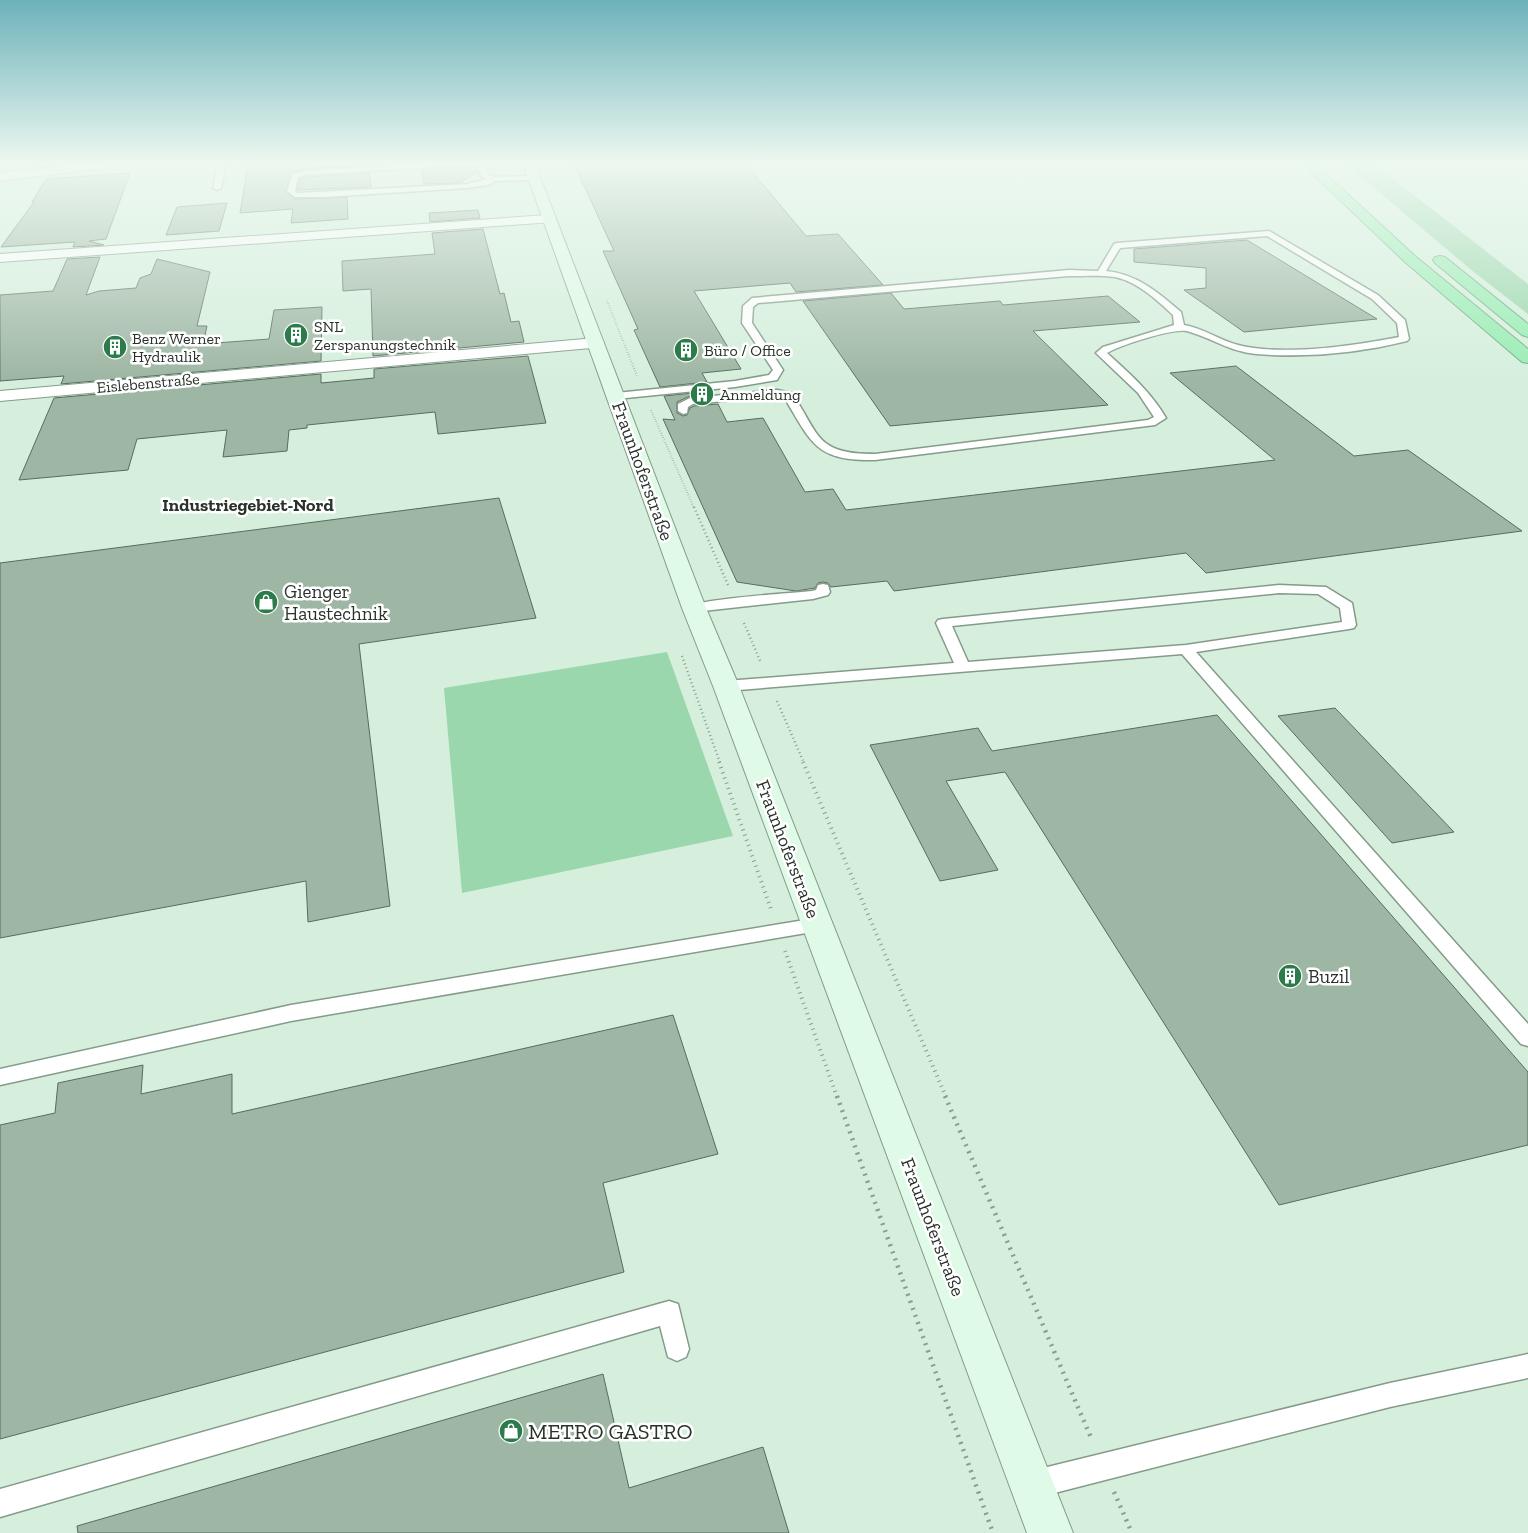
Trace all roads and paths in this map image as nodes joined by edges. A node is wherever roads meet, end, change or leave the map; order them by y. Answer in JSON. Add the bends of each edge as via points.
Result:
{"nodes":[{"id":1,"x":316,"y":236,"type":"edge"},
{"id":2,"x":554,"y":236,"type":"edge"},
{"id":3,"x":1239,"y":236,"type":"edge"},
{"id":4,"x":1273,"y":236,"type":"edge"},
{"id":5,"x":1385,"y":236,"type":"edge"},
{"id":6,"x":1429,"y":251,"type":"dead end"},
{"id":7,"x":0,"y":258,"type":"edge"},
{"id":8,"x":1100,"y":274,"type":"junction"},
{"id":9,"x":604,"y":293,"type":"dead end"},
{"id":10,"x":1179,"y":327,"type":"junction"},
{"id":11,"x":1528,"y":332,"type":"edge"},
{"id":12,"x":596,"y":343,"type":"junction"},
{"id":13,"x":1528,"y":358,"type":"edge"},
{"id":14,"x":630,"y":394,"type":"junction"},
{"id":15,"x":0,"y":396,"type":"edge"},
{"id":16,"x":683,"y":411,"type":"dead end"},
{"id":17,"x":824,"y":588,"type":"dead end"},
{"id":18,"x":736,"y":602,"type":"junction"},
{"id":19,"x":694,"y":608,"type":"junction"},
{"id":20,"x":1186,"y":649,"type":"junction"},
{"id":21,"x":681,"y":652,"type":"dead end"},
{"id":22,"x":963,"y":667,"type":"junction"},
{"id":23,"x":770,"y":683,"type":"junction"},
{"id":24,"x":726,"y":686,"type":"junction"},
{"id":25,"x":817,"y":925,"type":"junction"},
{"id":26,"x":778,"y":931,"type":"junction"},
{"id":27,"x":1528,"y":1038,"type":"edge"},
{"id":28,"x":0,"y":1077,"type":"edge"},
{"id":29,"x":677,"y":1349,"type":"dead end"},
{"id":30,"x":1528,"y":1366,"type":"edge"},
{"id":31,"x":1104,"y":1467,"type":"junction"},
{"id":32,"x":1031,"y":1485,"type":"junction"},
{"id":33,"x":0,"y":1503,"type":"edge"},
{"id":34,"x":993,"y":1533,"type":"edge"},
{"id":35,"x":1050,"y":1533,"type":"edge"},
{"id":36,"x":1132,"y":1533,"type":"edge"}],
"edges":[{"from":1,"to":7,"type":"street"},
{"from":2,"to":12,"type":"street","name":"Fraunhoferstraße"},
{"from":3,"to":8,"type":"lane","via":[[1117,246]]},
{"from":4,"to":10,"type":"lane","via":[[1374,297],[1402,322],[1404,339],[1328,349],[1271,352],[1236,347]]},
{"from":5,"to":13,"type":"highway"},
{"from":6,"to":11,"type":"highway"},
{"from":8,"to":10,"type":"lane","via":[[1126,277],[1153,294],[1178,314]]},
{"from":8,"to":14,"type":"lane","via":[[1069,273],[755,300],[748,306],[748,323],[778,370],[773,378]]},
{"from":9,"to":14,"type":"path"},
{"from":10,"to":16,"type":"lane","via":[[1101,353],[1157,410],[1160,418],[1151,423],[852,458],[831,453],[815,440],[788,395],[777,393],[690,402],[682,406]]},
{"from":12,"to":14,"type":"street","name":"Fraunhoferstraße"},
{"from":12,"to":15,"type":"street","name":"Eislebenstraße"},
{"from":14,"to":18,"type":"path"},
{"from":14,"to":19,"type":"street","name":"Fraunhoferstraße"},
{"from":17,"to":18,"type":"lane","via":[[824,592],[813,595]]},
{"from":18,"to":19,"type":"lane"},
{"from":18,"to":23,"type":"path"},
{"from":19,"to":24,"type":"street","name":"Fraunhoferstraße"},
{"from":20,"to":22,"type":"lane"},
{"from":20,"to":22,"type":"lane","via":[[1349,625],[1347,606],[1321,590],[1279,588],[943,623]]},
{"from":20,"to":27,"type":"lane"},
{"from":21,"to":26,"type":"path"},
{"from":22,"to":23,"type":"lane"},
{"from":23,"to":24,"type":"lane"},
{"from":23,"to":31,"type":"path"},
{"from":24,"to":25,"type":"street","name":"Fraunhoferstraße"},
{"from":25,"to":26,"type":"lane"},
{"from":25,"to":32,"type":"street","name":"Fraunhoferstraße"},
{"from":26,"to":28,"type":"lane","via":[[291,1013]]},
{"from":26,"to":34,"type":"path"},
{"from":29,"to":33,"type":"lane","via":[[669,1312]]},
{"from":30,"to":31,"type":"lane","via":[[1390,1396]]},
{"from":31,"to":32,"type":"lane"},
{"from":31,"to":36,"type":"path"},
{"from":32,"to":35,"type":"street","name":"Fraunhoferstraße"}]}
